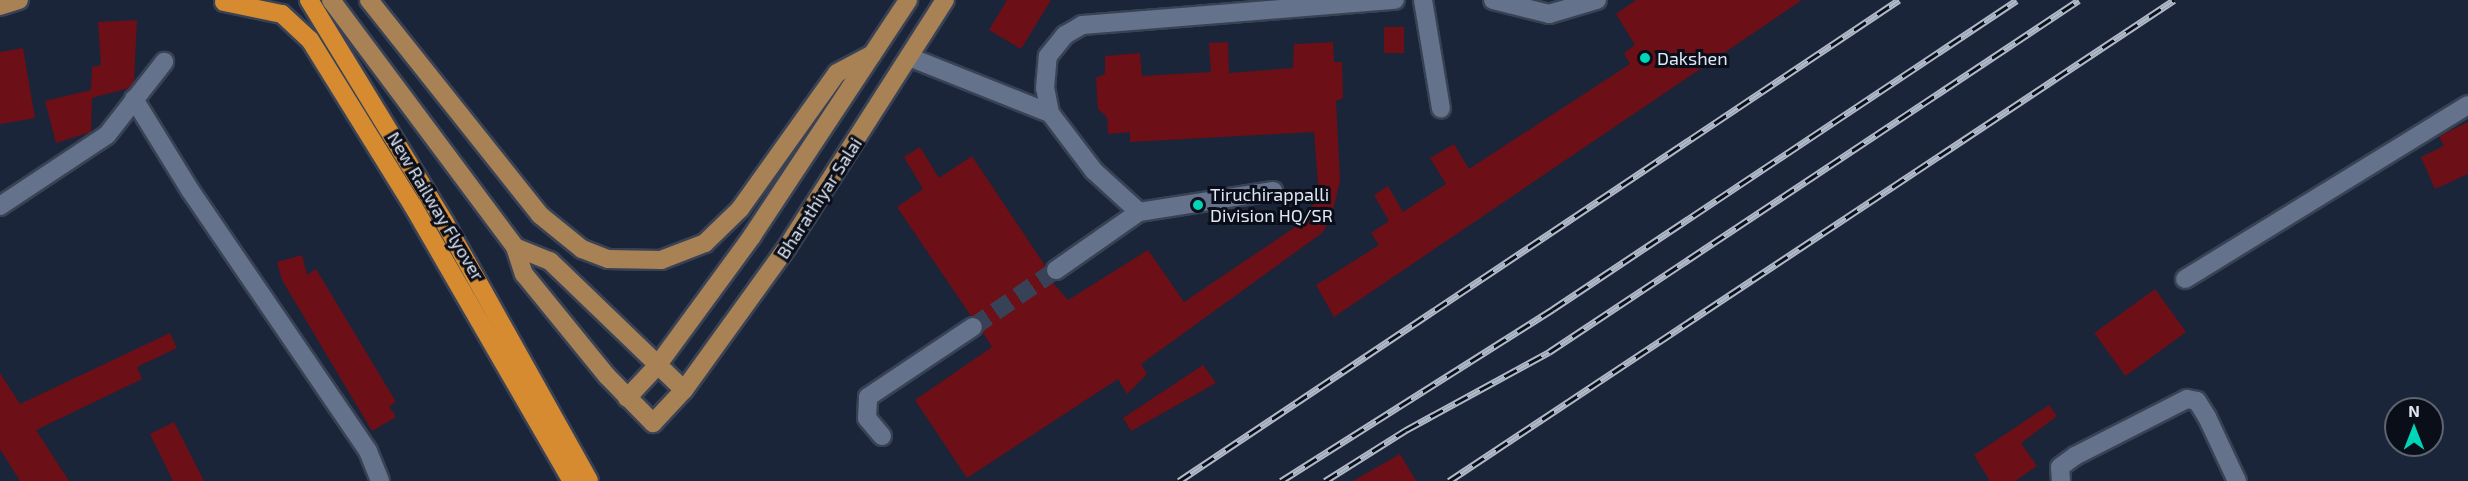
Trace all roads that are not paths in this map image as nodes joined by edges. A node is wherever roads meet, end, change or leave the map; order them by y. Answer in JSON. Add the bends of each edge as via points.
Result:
{"nodes":[{"id":1,"x":20,"y":0,"type":"edge"},
{"id":2,"x":249,"y":0,"type":"edge"},
{"id":3,"x":309,"y":0,"type":"edge"},
{"id":4,"x":369,"y":0,"type":"edge"},
{"id":5,"x":908,"y":0,"type":"edge"},
{"id":6,"x":945,"y":0,"type":"edge"},
{"id":7,"x":1395,"y":0,"type":"edge"},
{"id":8,"x":1423,"y":0,"type":"edge"},
{"id":9,"x":1493,"y":0,"type":"edge"},
{"id":10,"x":1597,"y":0,"type":"edge"},
{"id":11,"x":218,"y":1,"type":"edge"},
{"id":12,"x":331,"y":3,"type":"edge"},
{"id":13,"x":0,"y":6,"type":"edge"},
{"id":14,"x":872,"y":54,"type":"junction"},
{"id":15,"x":909,"y":57,"type":"junction"},
{"id":16,"x":164,"y":62,"type":"dead end"},
{"id":17,"x":134,"y":99,"type":"junction"},
{"id":18,"x":1441,"y":109,"type":"dead end"},
{"id":19,"x":2466,"y":109,"type":"edge"},
{"id":20,"x":1050,"y":113,"type":"junction"},
{"id":21,"x":1273,"y":191,"type":"dead end"},
{"id":22,"x":0,"y":206,"type":"edge"},
{"id":23,"x":1139,"y":212,"type":"junction"},
{"id":24,"x":515,"y":247,"type":"junction"},
{"id":25,"x":1056,"y":270,"type":"tunnel mouth"},
{"id":26,"x":2185,"y":279,"type":"dead end"},
{"id":27,"x":974,"y":327,"type":"tunnel mouth"},
{"id":28,"x":657,"y":366,"type":"junction"},
{"id":29,"x":684,"y":390,"type":"junction"},
{"id":30,"x":627,"y":398,"type":"junction"},
{"id":31,"x":882,"y":436,"type":"dead end"},
{"id":32,"x":2061,"y":474,"type":"edge"},
{"id":33,"x":380,"y":481,"type":"edge"},
{"id":34,"x":572,"y":481,"type":"edge"},
{"id":35,"x":589,"y":481,"type":"edge"},
{"id":36,"x":2045,"y":481,"type":"edge"},
{"id":37,"x":2237,"y":481,"type":"edge"}],
"edges":[{"from":1,"to":13,"type":"main road"},
{"from":2,"to":11,"type":"highway"},
{"from":3,"to":35,"type":"highway","name":"New Railway Flyover","via":[[445,223]]},
{"from":4,"to":14,"type":"main road","via":[[540,215],[582,249],[608,259],[662,260],[686,253],[715,236],[740,210],[837,73]]},
{"from":5,"to":14,"type":"main road","name":"Bharathiyar Salai"},
{"from":6,"to":15,"type":"main road","name":"Bharathiyar Salai"},
{"from":7,"to":20,"type":"street","via":[[1242,16],[1082,24],[1048,56],[1045,88]]},
{"from":8,"to":18,"type":"street"},
{"from":9,"to":10,"type":"street","via":[[1550,14]]},
{"from":11,"to":34,"type":"highway","name":"New Railway Flyover","via":[[282,14],[310,40],[413,206]]},
{"from":12,"to":24,"type":"main road"},
{"from":14,"to":28,"type":"main road","name":"Bharathiyar Salai","via":[[753,236]]},
{"from":15,"to":20,"type":"street"},
{"from":15,"to":29,"type":"main road","name":"Bharathiyar Salai","via":[[787,247]]},
{"from":16,"to":17,"type":"street"},
{"from":17,"to":22,"type":"street","via":[[107,135]]},
{"from":17,"to":33,"type":"street","via":[[190,190],[368,451]]},
{"from":19,"to":26,"type":"street"},
{"from":20,"to":23,"type":"street","via":[[1094,171]]},
{"from":21,"to":23,"type":"street"},
{"from":23,"to":25,"type":"street"},
{"from":24,"to":28,"type":"main road","via":[[550,261]]},
{"from":24,"to":30,"type":"main road","via":[[524,274]]},
{"from":27,"to":31,"type":"street","via":[[868,398],[867,418]]},
{"from":28,"to":29,"type":"main road"},
{"from":28,"to":30,"type":"main road","name":"Bharathiyar Salai"},
{"from":29,"to":30,"type":"main road","name":"Bharathiyar Salai","via":[[652,423]]},
{"from":32,"to":36,"type":"street"},
{"from":32,"to":37,"type":"street","via":[[2187,399],[2197,401],[2207,417]]}]}
